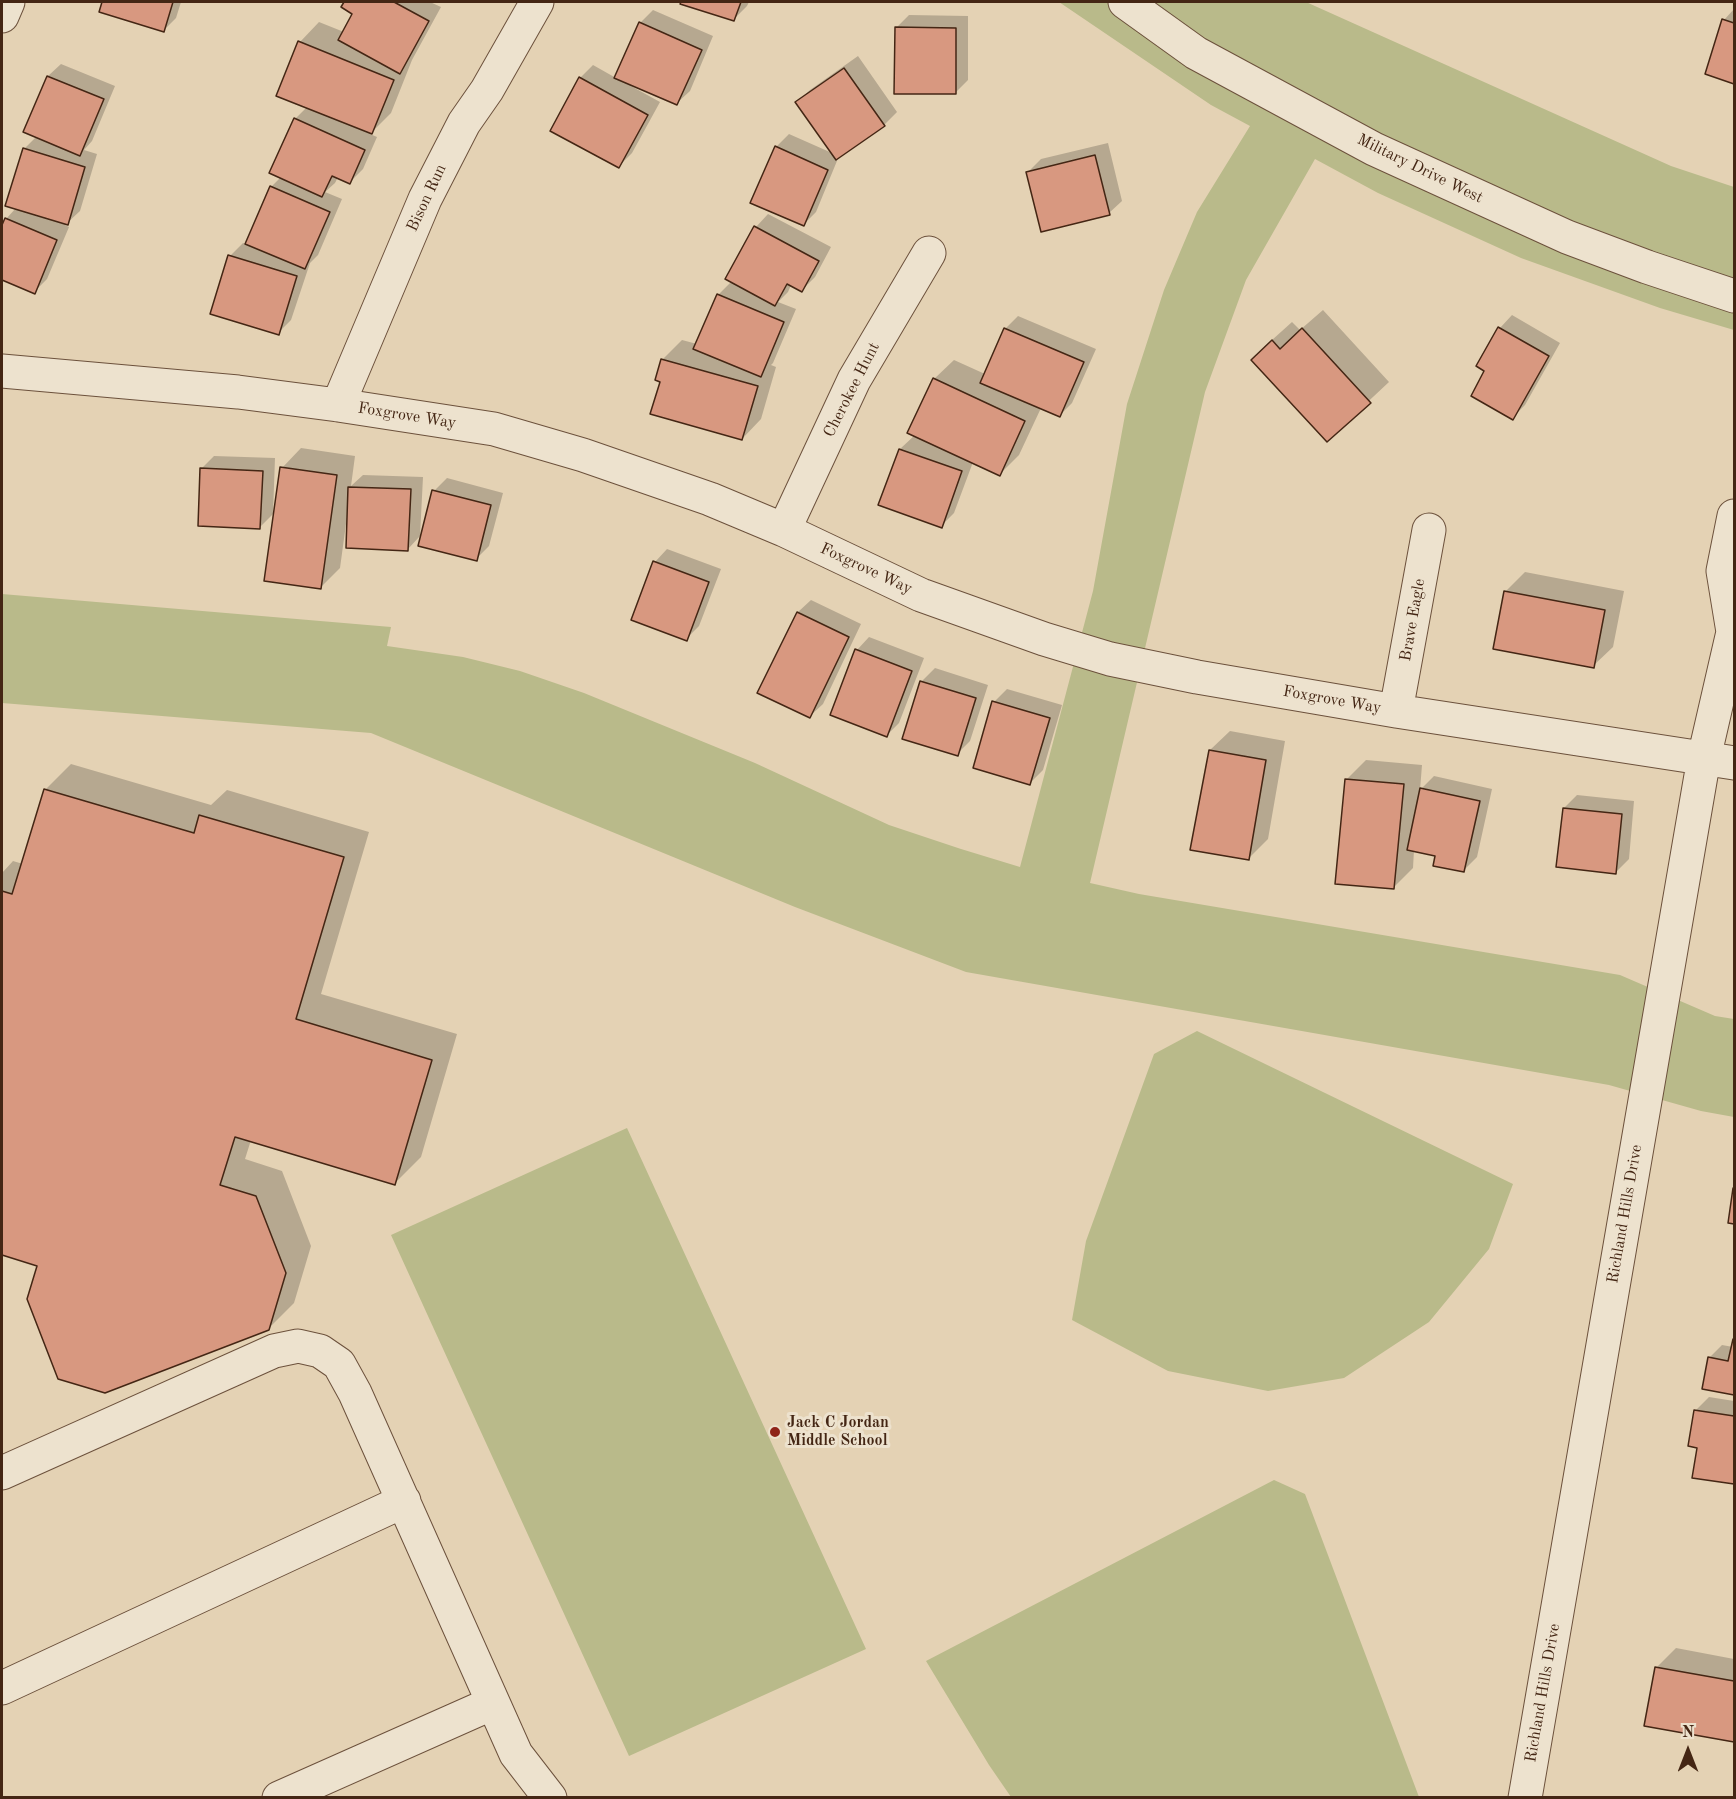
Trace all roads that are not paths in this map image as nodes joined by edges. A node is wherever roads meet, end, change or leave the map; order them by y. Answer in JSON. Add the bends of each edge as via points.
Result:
{"nodes":[{"id":1,"x":8,"y":2,"type":"edge"},
{"id":2,"x":537,"y":2,"type":"edge"},
{"id":3,"x":1125,"y":2,"type":"edge"},
{"id":4,"x":2,"y":16,"type":"edge"},
{"id":5,"x":929,"y":253,"type":"dead end"},
{"id":6,"x":1734,"y":296,"type":"edge"},
{"id":7,"x":2,"y":371,"type":"edge"},
{"id":8,"x":338,"y":405,"type":"junction"},
{"id":9,"x":1734,"y":516,"type":"edge"},
{"id":10,"x":784,"y":530,"type":"junction"},
{"id":11,"x":1429,"y":530,"type":"dead end"},
{"id":12,"x":1734,"y":631,"type":"edge"},
{"id":13,"x":1396,"y":711,"type":"junction"},
{"id":14,"x":1719,"y":760,"type":"edge"},
{"id":15,"x":2,"y":1473,"type":"edge"},
{"id":16,"x":404,"y":1501,"type":"junction"},
{"id":17,"x":2,"y":1688,"type":"edge"},
{"id":18,"x":493,"y":1703,"type":"junction"},
{"id":19,"x":279,"y":1797,"type":"edge"},
{"id":20,"x":550,"y":1797,"type":"edge"},
{"id":21,"x":1525,"y":1797,"type":"edge"}],
"edges":[{"from":1,"to":4,"type":"street"},
{"from":2,"to":8,"type":"street","name":"Bison Run","via":[[464,123],[425,199]]},
{"from":3,"to":6,"type":"street","name":"Military Drive West","via":[[1196,53],[1374,149],[1567,237]]},
{"from":5,"to":10,"type":"street","name":"Cherokee Hunt","via":[[854,380]]},
{"from":7,"to":8,"type":"street","name":"Foxgrove Way"},
{"from":8,"to":10,"type":"street","name":"Foxgrove Way","via":[[494,429],[699,495]]},
{"from":9,"to":12,"type":"street","name":"Richland Hills Drive","via":[[1723,571]]},
{"from":10,"to":13,"type":"street","name":"Foxgrove Way","via":[[921,595],[1044,639],[1197,677]]},
{"from":11,"to":13,"type":"street","name":"Brave Eagle"},
{"from":12,"to":14,"type":"street","name":"Richland Hills Drive"},
{"from":13,"to":14,"type":"street","name":"Foxgrove Way"},
{"from":14,"to":21,"type":"street","name":"Richland Hills Drive"},
{"from":15,"to":16,"type":"street","via":[[274,1351],[298,1346],[320,1351],[339,1364]]},
{"from":16,"to":17,"type":"street"},
{"from":16,"to":18,"type":"street"},
{"from":18,"to":19,"type":"street"},
{"from":18,"to":20,"type":"street","via":[[516,1754]]}]}
